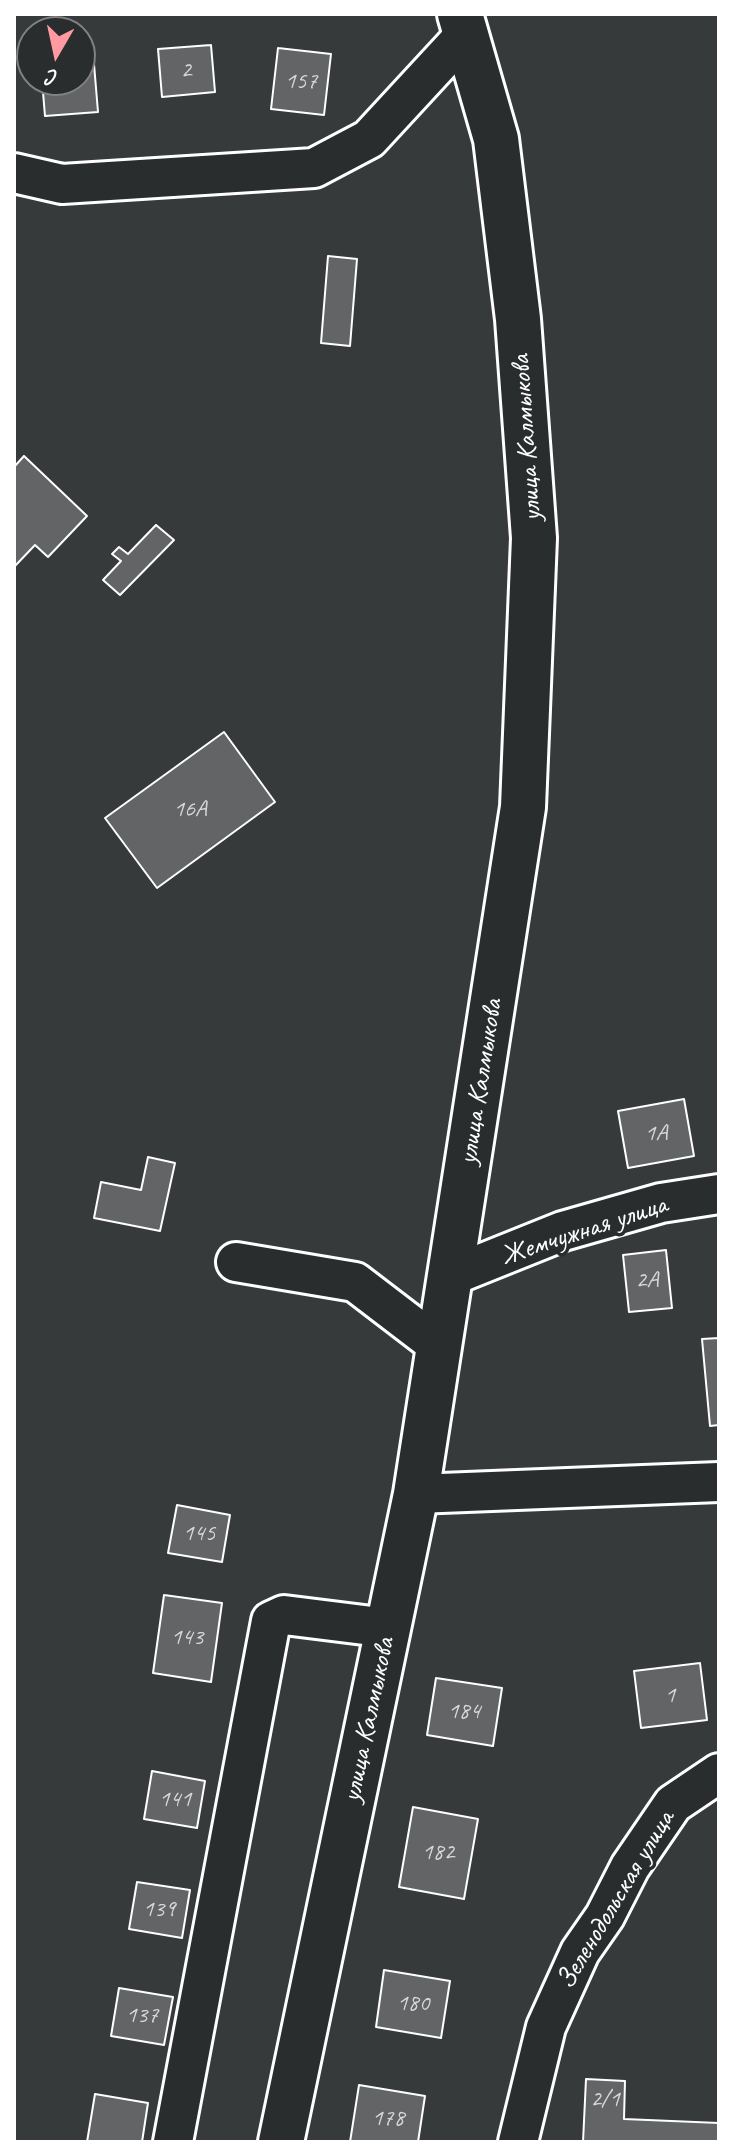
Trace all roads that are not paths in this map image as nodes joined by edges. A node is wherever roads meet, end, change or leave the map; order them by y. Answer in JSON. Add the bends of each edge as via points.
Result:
{"nodes":[{"id":1,"x":463,"y":24,"type":"edge"},
{"id":2,"x":14,"y":173,"type":"edge"},
{"id":3,"x":719,"y":1194,"type":"edge"},
{"id":4,"x":236,"y":1262,"type":"dead end"},
{"id":5,"x":451,"y":1276,"type":"junction"},
{"id":6,"x":440,"y":1347,"type":"junction"},
{"id":7,"x":719,"y":1482,"type":"edge"},
{"id":8,"x":416,"y":1494,"type":"junction"},
{"id":9,"x":388,"y":1628,"type":"junction"},
{"id":10,"x":719,"y":1773,"type":"edge"},
{"id":11,"x":173,"y":2142,"type":"edge"},
{"id":12,"x":281,"y":2142,"type":"edge"},
{"id":13,"x":518,"y":2142,"type":"edge"}],
"edges":[{"from":1,"to":2,"type":"street","via":[[369,139],[314,168],[62,184]]},
{"from":1,"to":5,"type":"main road","name":"улица Калмыкова","via":[[496,139],[518,319],[534,538],[523,807]]},
{"from":3,"to":5,"type":"street","name":"Жемчужная улица","via":[[661,1203],[563,1231]]},
{"from":4,"to":6,"type":"street","via":[[355,1282]]},
{"from":5,"to":6,"type":"main road","name":"улица Калмыкова"},
{"from":6,"to":8,"type":"main road","name":"улица Калмыкова"},
{"from":7,"to":8,"type":"street"},
{"from":8,"to":9,"type":"main road","name":"улица Калмыкова"},
{"from":9,"to":11,"type":"street","via":[[284,1615],[271,1621]]},
{"from":9,"to":12,"type":"main road","name":"улица Калмыкова"},
{"from":10,"to":13,"type":"street","name":"Зеленодольская улица","via":[[673,1804],[580,1952],[546,2027]]}]}
